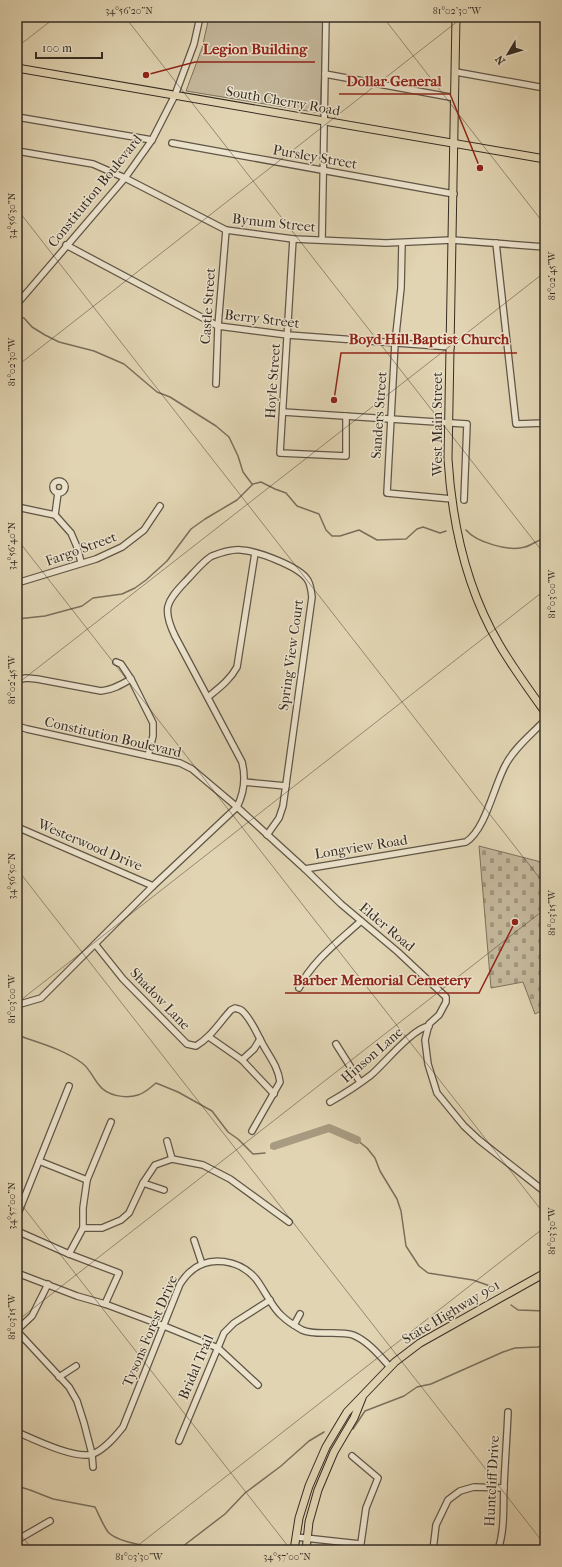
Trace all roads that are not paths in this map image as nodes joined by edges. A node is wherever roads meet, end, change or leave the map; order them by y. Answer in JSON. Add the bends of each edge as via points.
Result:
{"nodes":[{"id":1,"x":200,"y":17,"type":"edge"},
{"id":2,"x":326,"y":17,"type":"edge"},
{"id":3,"x":456,"y":17,"type":"edge"},
{"id":4,"x":17,"y":68,"type":"edge"},
{"id":5,"x":456,"y":72,"type":"junction"},
{"id":6,"x":325,"y":74,"type":"junction"},
{"id":7,"x":545,"y":88,"type":"edge"},
{"id":8,"x":175,"y":95,"type":"junction"},
{"id":9,"x":455,"y":98,"type":"junction"},
{"id":10,"x":17,"y":117,"type":"edge"},
{"id":11,"x":324,"y":122,"type":"junction"},
{"id":12,"x":152,"y":140,"type":"junction"},
{"id":13,"x":172,"y":143,"type":"dead end"},
{"id":14,"x":455,"y":145,"type":"junction"},
{"id":15,"x":17,"y":151,"type":"edge"},
{"id":16,"x":545,"y":159,"type":"edge"},
{"id":17,"x":323,"y":171,"type":"junction"},
{"id":18,"x":125,"y":178,"type":"junction"},
{"id":19,"x":454,"y":194,"type":"junction"},
{"id":20,"x":226,"y":230,"type":"junction"},
{"id":21,"x":294,"y":239,"type":"junction"},
{"id":22,"x":322,"y":240,"type":"junction"},
{"id":23,"x":452,"y":240,"type":"junction"},
{"id":24,"x":402,"y":243,"type":"junction"},
{"id":25,"x":496,"y":243,"type":"junction"},
{"id":26,"x":66,"y":245,"type":"junction"},
{"id":27,"x":545,"y":247,"type":"edge"},
{"id":28,"x":17,"y":304,"type":"edge"},
{"id":29,"x":218,"y":326,"type":"junction"},
{"id":30,"x":288,"y":335,"type":"junction"},
{"id":31,"x":395,"y":343,"type":"junction"},
{"id":32,"x":451,"y":347,"type":"junction"},
{"id":33,"x":216,"y":384,"type":"dead end"},
{"id":34,"x":283,"y":412,"type":"junction"},
{"id":35,"x":346,"y":416,"type":"junction"},
{"id":36,"x":391,"y":419,"type":"junction"},
{"id":37,"x":449,"y":422,"type":"junction"},
{"id":38,"x":545,"y":423,"type":"edge"},
{"id":39,"x":58,"y":493,"type":"dead end"},
{"id":40,"x":452,"y":499,"type":"junction"},
{"id":41,"x":464,"y":500,"type":"dead end"},
{"id":42,"x":160,"y":506,"type":"dead end"},
{"id":43,"x":17,"y":507,"type":"edge"},
{"id":44,"x":55,"y":515,"type":"junction"},
{"id":45,"x":255,"y":553,"type":"junction"},
{"id":46,"x":81,"y":562,"type":"junction"},
{"id":47,"x":17,"y":583,"type":"edge"},
{"id":48,"x":116,"y":662,"type":"dead end"},
{"id":49,"x":131,"y":679,"type":"junction"},
{"id":50,"x":17,"y":680,"type":"edge"},
{"id":51,"x":208,"y":697,"type":"junction"},
{"id":52,"x":545,"y":712,"type":"edge"},
{"id":53,"x":545,"y":720,"type":"edge"},
{"id":54,"x":17,"y":726,"type":"edge"},
{"id":55,"x":148,"y":756,"type":"junction"},
{"id":56,"x":244,"y":782,"type":"junction"},
{"id":57,"x":286,"y":786,"type":"junction"},
{"id":58,"x":237,"y":808,"type":"junction"},
{"id":59,"x":17,"y":827,"type":"edge"},
{"id":60,"x":267,"y":835,"type":"junction"},
{"id":61,"x":305,"y":869,"type":"junction"},
{"id":62,"x":153,"y":886,"type":"junction"},
{"id":63,"x":361,"y":921,"type":"junction"},
{"id":64,"x":95,"y":944,"type":"junction"},
{"id":65,"x":299,"y":988,"type":"dead end"},
{"id":66,"x":17,"y":1005,"type":"edge"},
{"id":67,"x":429,"y":1026,"type":"junction"},
{"id":68,"x":208,"y":1037,"type":"junction"},
{"id":69,"x":260,"y":1039,"type":"junction"},
{"id":70,"x":336,"y":1044,"type":"dead end"},
{"id":71,"x":242,"y":1060,"type":"junction"},
{"id":72,"x":360,"y":1082,"type":"junction"},
{"id":73,"x":69,"y":1086,"type":"dead end"},
{"id":74,"x":274,"y":1094,"type":"junction"},
{"id":75,"x":330,"y":1102,"type":"dead end"},
{"id":76,"x":111,"y":1122,"type":"dead end"},
{"id":77,"x":252,"y":1131,"type":"dead end"},
{"id":78,"x":167,"y":1141,"type":"dead end"},
{"id":79,"x":172,"y":1159,"type":"junction"},
{"id":80,"x":39,"y":1161,"type":"junction"},
{"id":81,"x":87,"y":1180,"type":"junction"},
{"id":82,"x":144,"y":1183,"type":"junction"},
{"id":83,"x":164,"y":1190,"type":"dead end"},
{"id":84,"x":545,"y":1192,"type":"edge"},
{"id":85,"x":17,"y":1216,"type":"edge"},
{"id":86,"x":289,"y":1222,"type":"dead end"},
{"id":87,"x":83,"y":1228,"type":"junction"},
{"id":88,"x":17,"y":1231,"type":"edge"},
{"id":89,"x":194,"y":1240,"type":"dead end"},
{"id":90,"x":69,"y":1254,"type":"junction"},
{"id":91,"x":202,"y":1264,"type":"junction"},
{"id":92,"x":17,"y":1273,"type":"edge"},
{"id":93,"x":545,"y":1273,"type":"edge"},
{"id":94,"x":48,"y":1284,"type":"junction"},
{"id":95,"x":270,"y":1300,"type":"junction"},
{"id":96,"x":105,"y":1304,"type":"junction"},
{"id":97,"x":300,"y":1314,"type":"dead end"},
{"id":98,"x":294,"y":1325,"type":"junction"},
{"id":99,"x":164,"y":1326,"type":"junction"},
{"id":100,"x":17,"y":1331,"type":"edge"},
{"id":101,"x":218,"y":1348,"type":"junction"},
{"id":102,"x":76,"y":1366,"type":"dead end"},
{"id":103,"x":390,"y":1367,"type":"junction"},
{"id":104,"x":59,"y":1377,"type":"junction"},
{"id":105,"x":258,"y":1385,"type":"dead end"},
{"id":106,"x":362,"y":1396,"type":"junction"},
{"id":107,"x":508,"y":1412,"type":"dead end"},
{"id":108,"x":17,"y":1432,"type":"edge"},
{"id":109,"x":179,"y":1441,"type":"dead end"},
{"id":110,"x":92,"y":1454,"type":"junction"},
{"id":111,"x":352,"y":1456,"type":"dead end"},
{"id":112,"x":93,"y":1467,"type":"dead end"},
{"id":113,"x":504,"y":1488,"type":"junction"},
{"id":114,"x":50,"y":1521,"type":"dead end"},
{"id":115,"x":296,"y":1536,"type":"junction"},
{"id":116,"x":18,"y":1537,"type":"edge"},
{"id":117,"x":307,"y":1538,"type":"junction"},
{"id":118,"x":360,"y":1547,"type":"edge"},
{"id":119,"x":294,"y":1550,"type":"edge"},
{"id":120,"x":306,"y":1550,"type":"edge"},
{"id":121,"x":433,"y":1550,"type":"edge"},
{"id":122,"x":498,"y":1550,"type":"edge"}],
"edges":[{"from":1,"to":8,"type":"street","name":"Constitution Boulevard","via":[[194,44]]},
{"from":2,"to":6,"type":"street"},
{"from":3,"to":5,"type":"main road","name":"West Main Street"},
{"from":4,"to":8,"type":"main road","name":"South Cherry Road"},
{"from":5,"to":7,"type":"street"},
{"from":5,"to":9,"type":"main road","name":"West Main Street"},
{"from":6,"to":9,"type":"street"},
{"from":6,"to":11,"type":"street"},
{"from":8,"to":11,"type":"main road","name":"South Cherry Road"},
{"from":8,"to":12,"type":"street","name":"Constitution Boulevard"},
{"from":9,"to":14,"type":"main road","name":"West Main Street"},
{"from":10,"to":12,"type":"street"},
{"from":11,"to":14,"type":"main road","name":"South Cherry Road"},
{"from":11,"to":17,"type":"street"},
{"from":12,"to":18,"type":"street","name":"Constitution Boulevard"},
{"from":13,"to":17,"type":"street","name":"Pursley Street"},
{"from":14,"to":16,"type":"main road","name":"South Cherry Road"},
{"from":14,"to":19,"type":"main road","name":"West Main Street"},
{"from":15,"to":18,"type":"street","name":"Bynum Street","via":[[93,164]]},
{"from":17,"to":19,"type":"street","name":"Pursley Street"},
{"from":17,"to":22,"type":"street"},
{"from":18,"to":20,"type":"street","name":"Bynum Street"},
{"from":18,"to":26,"type":"street","name":"Constitution Boulevard"},
{"from":19,"to":23,"type":"main road","name":"West Main Street"},
{"from":20,"to":21,"type":"street","name":"Bynum Street"},
{"from":20,"to":29,"type":"street","name":"Castle Street"},
{"from":21,"to":22,"type":"street","name":"Bynum Street"},
{"from":21,"to":30,"type":"street","name":"Hoyle Street"},
{"from":22,"to":24,"type":"street","name":"Bynum Street"},
{"from":23,"to":24,"type":"street","name":"Bynum Street"},
{"from":23,"to":25,"type":"street","name":"Bynum Street"},
{"from":23,"to":32,"type":"main road","name":"West Main Street"},
{"from":24,"to":31,"type":"street","name":"Sanders Street","via":[[401,288]]},
{"from":25,"to":27,"type":"street","name":"Bynum Street"},
{"from":25,"to":38,"type":"street","via":[[516,424]]},
{"from":26,"to":28,"type":"street","name":"Constitution Boulevard"},
{"from":26,"to":29,"type":"street","name":"Berry Street"},
{"from":29,"to":30,"type":"street","name":"Berry Street"},
{"from":29,"to":33,"type":"street","name":"Castle Street"},
{"from":30,"to":31,"type":"street","name":"Berry Street"},
{"from":30,"to":34,"type":"street","name":"Hoyle Street"},
{"from":31,"to":32,"type":"street","name":"Berry Street"},
{"from":31,"to":36,"type":"street","name":"Sanders Street"},
{"from":32,"to":37,"type":"main road","name":"West Main Street"},
{"from":34,"to":35,"type":"street"},
{"from":34,"to":35,"type":"street","name":"Hoyle Street","via":[[280,453],[346,456]]},
{"from":35,"to":36,"type":"street"},
{"from":36,"to":37,"type":"street"},
{"from":36,"to":40,"type":"street","name":"Sanders Street","via":[[387,493]]},
{"from":37,"to":40,"type":"main road","name":"West Main Street","via":[[448,459]]},
{"from":37,"to":41,"type":"street","via":[[467,424]]},
{"from":39,"to":44,"type":"street"},
{"from":40,"to":52,"type":"main road","name":"West Main Street","via":[[462,555],[482,610],[502,650]]},
{"from":42,"to":46,"type":"street","name":"Fargo Street","via":[[144,530],[134,539],[110,554]]},
{"from":43,"to":44,"type":"street"},
{"from":44,"to":46,"type":"street","via":[[71,533]]},
{"from":45,"to":51,"type":"street","via":[[237,668],[227,682]]},
{"from":45,"to":51,"type":"street","name":"Spring View Court","via":[[240,549],[210,557],[170,601],[167,611],[168,622]]},
{"from":45,"to":57,"type":"street","name":"Spring View Court","via":[[300,571],[308,580],[311,589]]},
{"from":46,"to":47,"type":"street","name":"Fargo Street"},
{"from":48,"to":49,"type":"street","via":[[121,664]]},
{"from":49,"to":50,"type":"street","via":[[101,691],[37,679]]},
{"from":49,"to":55,"type":"street","via":[[153,723]]},
{"from":51,"to":56,"type":"street","name":"Spring View Court","via":[[242,762]]},
{"from":53,"to":61,"type":"street","name":"Longview Road","via":[[506,764],[478,830],[468,841]]},
{"from":54,"to":55,"type":"street","name":"Constitution Boulevard"},
{"from":55,"to":58,"type":"street","name":"Constitution Boulevard","via":[[180,763],[192,769]]},
{"from":56,"to":57,"type":"street"},
{"from":56,"to":58,"type":"street","name":"Spring View Court"},
{"from":57,"to":60,"type":"street","name":"Spring View Court","via":[[279,818]]},
{"from":58,"to":60,"type":"street","name":"Longview Road"},
{"from":58,"to":62,"type":"street"},
{"from":59,"to":62,"type":"street","name":"Westerwood Drive"},
{"from":60,"to":61,"type":"street","name":"Longview Road"},
{"from":61,"to":63,"type":"street","name":"Elder Road"},
{"from":62,"to":64,"type":"street"},
{"from":63,"to":65,"type":"street","via":[[315,964],[304,976]]},
{"from":63,"to":67,"type":"street","name":"Elder Road","via":[[446,996],[446,1002],[439,1015]]},
{"from":64,"to":66,"type":"street","via":[[41,998]]},
{"from":64,"to":68,"type":"street","name":"Shadow Lane","via":[[123,979],[187,1044],[196,1046]]},
{"from":67,"to":72,"type":"street","name":"Hinson Lane","via":[[415,1033]]},
{"from":67,"to":84,"type":"street","name":"Elder Road","via":[[425,1040],[428,1064],[437,1093],[479,1140]]},
{"from":68,"to":69,"type":"street","name":"Shadow Lane","via":[[235,1008],[242,1011]]},
{"from":68,"to":71,"type":"street"},
{"from":69,"to":71,"type":"street"},
{"from":69,"to":74,"type":"street","name":"Shadow Lane","via":[[279,1074],[280,1082]]},
{"from":70,"to":72,"type":"street"},
{"from":71,"to":74,"type":"street"},
{"from":72,"to":75,"type":"street","name":"Hinson Lane"},
{"from":73,"to":80,"type":"street"},
{"from":74,"to":77,"type":"street"},
{"from":76,"to":81,"type":"street"},
{"from":78,"to":79,"type":"street"},
{"from":79,"to":82,"type":"street","via":[[155,1165]]},
{"from":79,"to":86,"type":"street","via":[[203,1165],[230,1179]]},
{"from":80,"to":81,"type":"street"},
{"from":80,"to":85,"type":"street"},
{"from":81,"to":87,"type":"street"},
{"from":82,"to":83,"type":"street"},
{"from":82,"to":87,"type":"street","via":[[129,1213],[121,1220],[102,1228]]},
{"from":87,"to":90,"type":"street"},
{"from":88,"to":90,"type":"street"},
{"from":89,"to":91,"type":"street"},
{"from":90,"to":96,"type":"street","via":[[119,1273]]},
{"from":91,"to":95,"type":"street","name":"Tysons Forest Drive","via":[[224,1261],[236,1264],[255,1278]]},
{"from":91,"to":99,"type":"street","name":"Tysons Forest Drive","via":[[190,1271],[180,1284]]},
{"from":92,"to":94,"type":"street"},
{"from":93,"to":103,"type":"main road","name":"State Highway 901","via":[[420,1343]]},
{"from":94,"to":96,"type":"street"},
{"from":94,"to":100,"type":"street","via":[[32,1316]]},
{"from":95,"to":98,"type":"street","name":"Tysons Forest Drive","via":[[280,1316]]},
{"from":95,"to":101,"type":"street","name":"Bridal Trail","via":[[234,1323],[224,1333]]},
{"from":96,"to":99,"type":"street"},
{"from":97,"to":98,"type":"street"},
{"from":98,"to":103,"type":"street","name":"Tysons Forest Drive","via":[[314,1333],[353,1335],[366,1343]]},
{"from":99,"to":101,"type":"street"},
{"from":99,"to":110,"type":"street","name":"Tysons Forest Drive","via":[[123,1427],[112,1441]]},
{"from":100,"to":104,"type":"street"},
{"from":101,"to":105,"type":"street"},
{"from":101,"to":109,"type":"street","name":"Bridal Trail"},
{"from":102,"to":104,"type":"street"},
{"from":103,"to":106,"type":"main road","name":"State Highway 901"},
{"from":104,"to":110,"type":"street","via":[[77,1401]]},
{"from":106,"to":115,"type":"main road","name":"State Highway 901","via":[[347,1412],[326,1447],[309,1486]]},
{"from":106,"to":117,"type":"main road","via":[[354,1418],[334,1452],[318,1490]]},
{"from":107,"to":113,"type":"street","name":"Huntcliff Drive"},
{"from":108,"to":110,"type":"street","via":[[74,1454]]},
{"from":110,"to":112,"type":"street"},
{"from":111,"to":118,"type":"street","via":[[378,1478],[366,1508]]},
{"from":113,"to":121,"type":"street","via":[[474,1487],[460,1491],[448,1500],[436,1525]]},
{"from":113,"to":122,"type":"street","name":"Huntcliff Drive","via":[[503,1530]]},
{"from":114,"to":116,"type":"street"},
{"from":115,"to":117,"type":"street"},
{"from":115,"to":119,"type":"main road","name":"State Highway 901"},
{"from":117,"to":118,"type":"street"},
{"from":117,"to":120,"type":"main road"}]}
